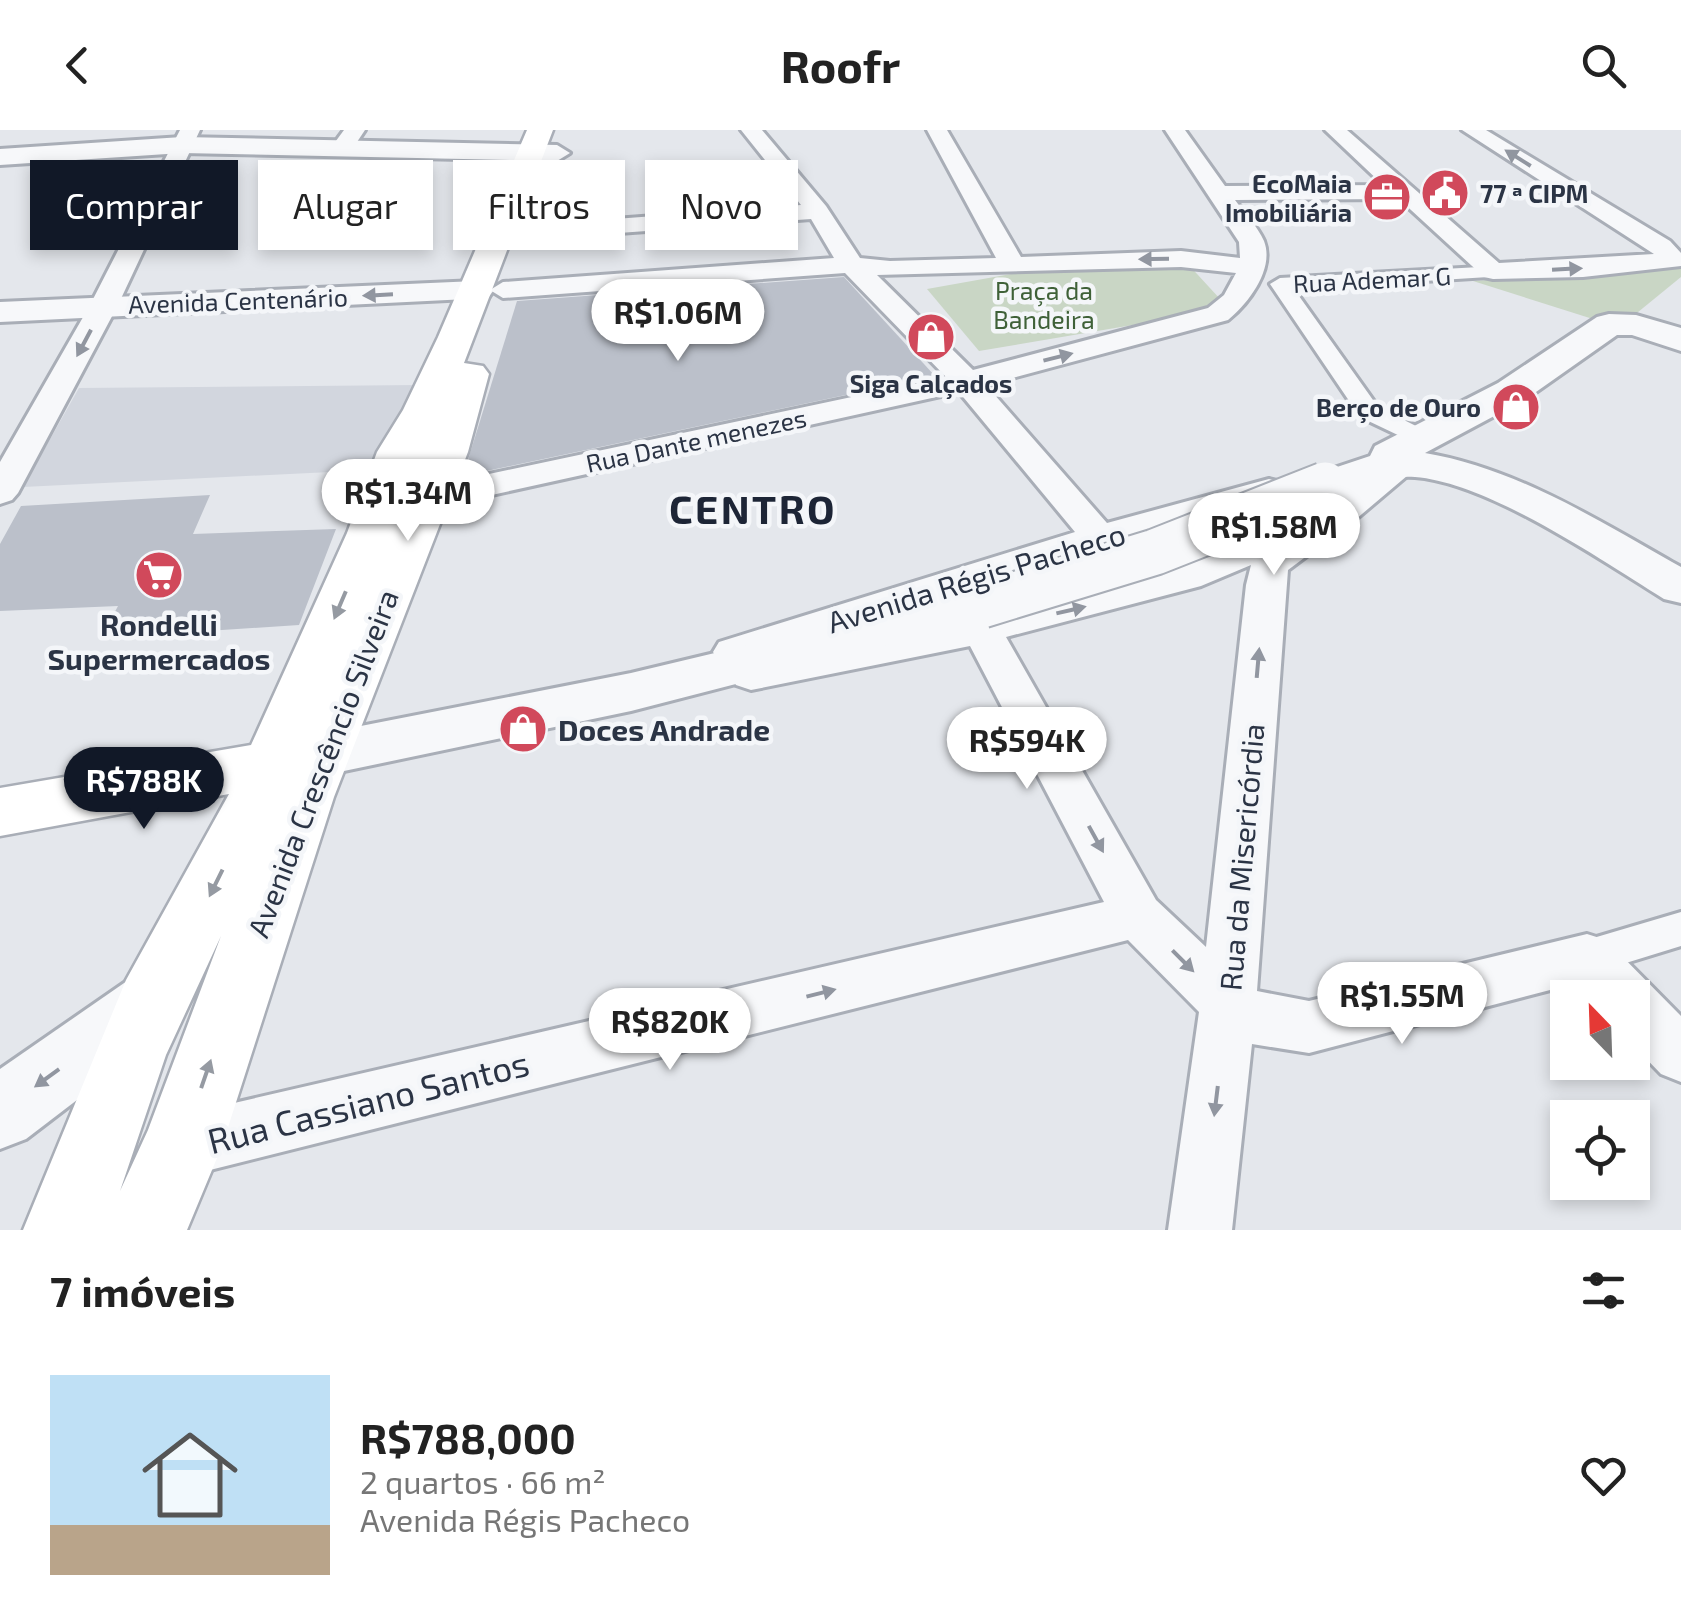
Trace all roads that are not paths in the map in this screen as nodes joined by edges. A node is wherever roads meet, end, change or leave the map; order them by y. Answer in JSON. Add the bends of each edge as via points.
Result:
{"nodes":[{"id":1,"x":752,"y":130,"type":"edge"},
{"id":2,"x":938,"y":130,"type":"edge"},
{"id":3,"x":1175,"y":130,"type":"edge"},
{"id":4,"x":1335,"y":130,"type":"edge"},
{"id":5,"x":1472,"y":130,"type":"edge"},
{"id":6,"x":186,"y":138,"type":"edge"},
{"id":7,"x":348,"y":139,"type":"edge"},
{"id":8,"x":549,"y":141,"type":"edge"},
{"id":9,"x":0,"y":157,"type":"edge"},
{"id":10,"x":1400,"y":192,"type":"junction"},
{"id":11,"x":1220,"y":193,"type":"junction"},
{"id":12,"x":818,"y":211,"type":"junction"},
{"id":13,"x":625,"y":225,"type":"edge"},
{"id":14,"x":512,"y":250,"type":"edge"},
{"id":15,"x":1670,"y":257,"type":"edge"},
{"id":16,"x":1012,"y":263,"type":"junction"},
{"id":17,"x":851,"y":266,"type":"junction"},
{"id":18,"x":1251,"y":268,"type":"junction"},
{"id":19,"x":1498,"y":272,"type":"junction"},
{"id":20,"x":489,"y":291,"type":"junction"},
{"id":21,"x":104,"y":305,"type":"junction"},
{"id":22,"x":0,"y":312,"type":"edge"},
{"id":23,"x":1681,"y":340,"type":"edge"},
{"id":24,"x":964,"y":382,"type":"junction"},
{"id":25,"x":400,"y":452,"type":"junction"},
{"id":26,"x":446,"y":452,"type":"junction"},
{"id":27,"x":1382,"y":471,"type":"junction"},
{"id":28,"x":2,"y":485,"type":"edge"},
{"id":29,"x":428,"y":498,"type":"junction"},
{"id":30,"x":380,"y":504,"type":"junction"},
{"id":31,"x":1098,"y":537,"type":"junction"},
{"id":32,"x":1681,"y":558,"type":"edge"},
{"id":33,"x":1681,"y":588,"type":"edge"},
{"id":34,"x":1145,"y":590,"type":"junction"},
{"id":35,"x":982,"y":618,"type":"junction"},
{"id":36,"x":565,"y":706,"type":"junction"},
{"id":37,"x":296,"y":759,"type":"junction"},
{"id":38,"x":0,"y":812,"type":"edge"},
{"id":39,"x":1138,"y":916,"type":"junction"},
{"id":40,"x":1681,"y":929,"type":"edge"},
{"id":41,"x":1587,"y":957,"type":"junction"},
{"id":42,"x":1609,"y":980,"type":"edge"},
{"id":43,"x":151,"y":1003,"type":"junction"},
{"id":44,"x":1228,"y":1004,"type":"junction"},
{"id":45,"x":1650,"y":1023,"type":"edge"},
{"id":46,"x":1681,"y":1055,"type":"edge"},
{"id":47,"x":0,"y":1112,"type":"edge"},
{"id":48,"x":182,"y":1146,"type":"junction"},
{"id":49,"x":79,"y":1195,"type":"edge"},
{"id":50,"x":146,"y":1230,"type":"edge"},
{"id":51,"x":1200,"y":1230,"type":"edge"}],
"edges":[{"from":1,"to":12,"type":"street"},
{"from":2,"to":16,"type":"street"},
{"from":3,"to":11,"type":"street"},
{"from":4,"to":10,"type":"street"},
{"from":15,"to":5,"type":"street","one_way":true},
{"from":6,"to":7,"type":"street"},
{"from":6,"to":9,"type":"street"},
{"from":6,"to":21,"type":"street"},
{"from":7,"to":8,"type":"street"},
{"from":8,"to":20,"type":"main road","name":"Avenida Crescêncio Silveira"},
{"from":10,"to":11,"type":"street"},
{"from":10,"to":19,"type":"street"},
{"from":11,"to":18,"type":"street","via":[[1252,242]]},
{"from":12,"to":13,"type":"street"},
{"from":12,"to":17,"type":"street"},
{"from":14,"to":20,"type":"main road","name":"Avenida Crescêncio Silveira"},
{"from":19,"to":15,"type":"street","one_way":true},
{"from":16,"to":17,"type":"street"},
{"from":18,"to":16,"type":"street","one_way":true,"via":[[1181,259]]},
{"from":17,"to":20,"type":"street"},
{"from":17,"to":24,"type":"street"},
{"from":24,"to":18,"type":"street","name":"Rua Dante menezes","one_way":true,"via":[[1218,314],[1232,305]]},
{"from":19,"to":27,"type":"street","name":"Rua Ademar G","via":[[1280,284],[1369,412]]},
{"from":20,"to":21,"type":"street","name":"Avenida Centenário","one_way":true},
{"from":20,"to":25,"type":"main road","name":"Avenida Crescêncio Silveira"},
{"from":20,"to":26,"type":"main road","name":"Avenida Crescêncio Silveira"},
{"from":21,"to":22,"type":"street","name":"Avenida Centenário"},
{"from":21,"to":28,"type":"street","one_way":true},
{"from":23,"to":27,"type":"street","via":[[1609,324]]},
{"from":24,"to":29,"type":"street","name":"Rua Dante menezes"},
{"from":24,"to":31,"type":"street"},
{"from":25,"to":26,"type":"main road","via":[[425,446]]},
{"from":25,"to":30,"type":"main road","name":"Avenida Crescêncio Silveira"},
{"from":26,"to":29,"type":"main road","name":"Avenida Crescêncio Silveira"},
{"from":27,"to":31,"type":"street","name":"Avenida Régis Pacheco"},
{"from":27,"to":32,"type":"street","via":[[1434,452],[1612,534]]},
{"from":27,"to":33,"type":"street","via":[[1518,500]]},
{"from":27,"to":34,"type":"street","name":"Avenida Régis Pacheco","via":[[1187,577]]},
{"from":27,"to":35,"type":"street","bridge":true},
{"from":44,"to":27,"type":"street","name":"Rua da Misericórdia","one_way":true,"via":[[1270,565]]},
{"from":29,"to":30,"type":"main road","via":[[401,507]]},
{"from":29,"to":37,"type":"main road","name":"Avenida Crescêncio Silveira"},
{"from":30,"to":37,"type":"main road","name":"Avenida Crescêncio Silveira","one_way":true},
{"from":31,"to":34,"type":"street"},
{"from":31,"to":36,"type":"street","name":"Avenida Régis Pacheco"},
{"from":35,"to":34,"type":"street","name":"Avenida Régis Pacheco","one_way":true},
{"from":35,"to":36,"type":"street","name":"Avenida Régis Pacheco"},
{"from":35,"to":39,"type":"street","one_way":true},
{"from":36,"to":37,"type":"street","name":"Avenida Régis Pacheco"},
{"from":37,"to":38,"type":"main road","name":"Avenida Régis Pacheco"},
{"from":37,"to":43,"type":"main road","name":"Avenida Crescêncio Silveira","one_way":true},
{"from":48,"to":37,"type":"main road","name":"Avenida Crescêncio Silveira","one_way":true},
{"from":39,"to":44,"type":"street","one_way":true},
{"from":48,"to":39,"type":"street","name":"Rua Cassiano Santos","one_way":true},
{"from":40,"to":41,"type":"street"},
{"from":41,"to":42,"type":"street"},
{"from":41,"to":44,"type":"street","via":[[1310,1026],[1257,1020]]},
{"from":43,"to":47,"type":"street","one_way":true},
{"from":43,"to":49,"type":"main road","name":"Avenida Crescêncio Silveira"},
{"from":44,"to":51,"type":"street","name":"Rua da Misericórdia","one_way":true},
{"from":45,"to":46,"type":"street"},
{"from":48,"to":49,"type":"main road","via":[[156,1163],[108,1167]]},
{"from":48,"to":50,"type":"main road","name":"Avenida Crescêncio Silveira"}]}
